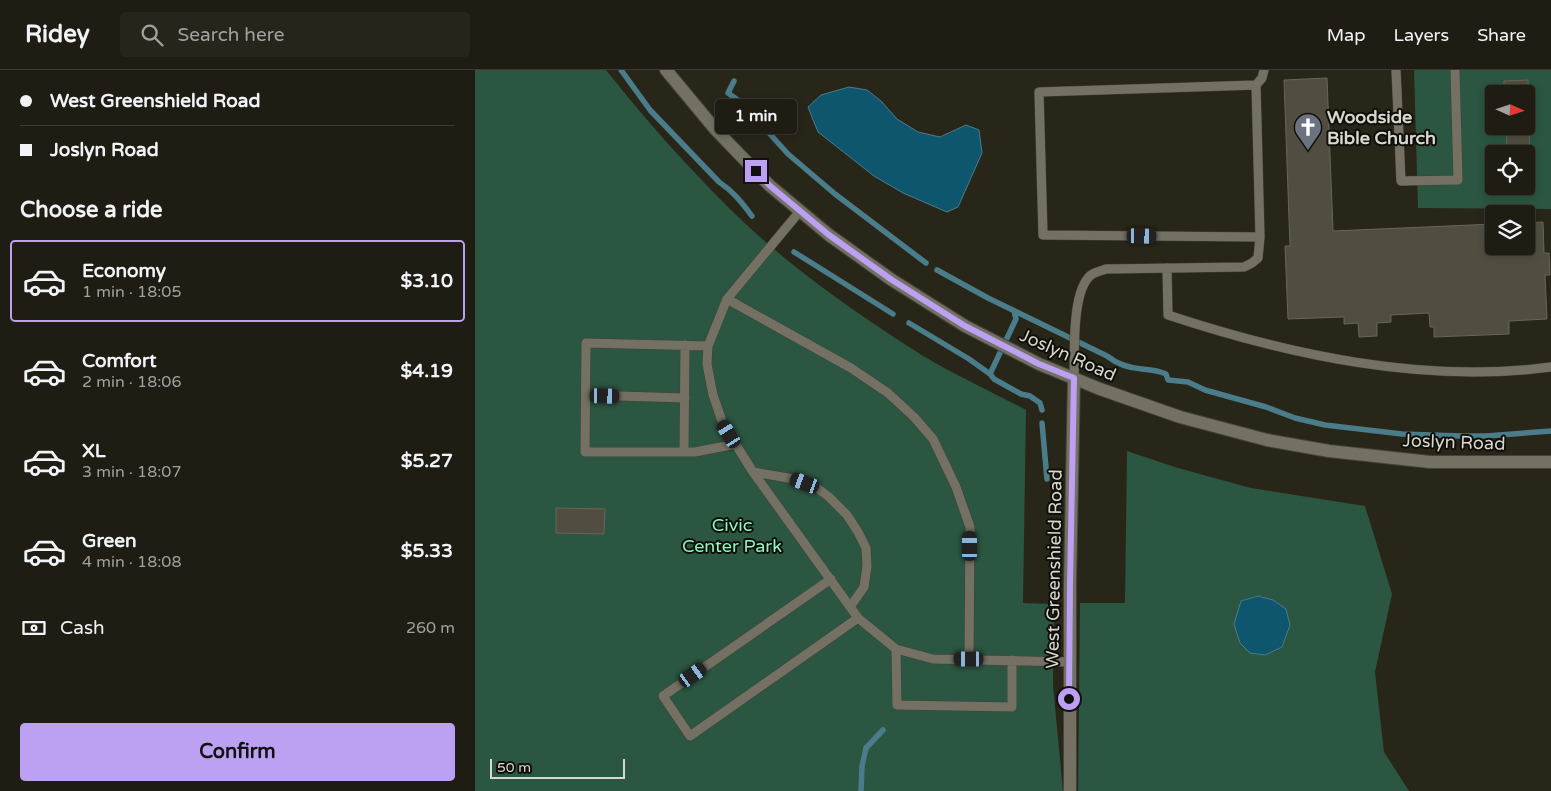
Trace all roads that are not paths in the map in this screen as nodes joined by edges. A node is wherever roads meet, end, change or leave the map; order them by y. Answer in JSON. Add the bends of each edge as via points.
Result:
{"nodes":[{"id":1,"x":666,"y":70,"type":"edge"},
{"id":2,"x":1264,"y":70,"type":"edge"},
{"id":3,"x":1396,"y":70,"type":"edge"},
{"id":4,"x":1455,"y":70,"type":"edge"},
{"id":5,"x":1257,"y":86,"type":"junction"},
{"id":6,"x":800,"y":211,"type":"junction"},
{"id":7,"x":1260,"y":237,"type":"junction"},
{"id":8,"x":1167,"y":268,"type":"junction"},
{"id":9,"x":727,"y":299,"type":"junction"},
{"id":10,"x":685,"y":345,"type":"junction"},
{"id":11,"x":707,"y":346,"type":"junction"},
{"id":12,"x":1551,"y":367,"type":"edge"},
{"id":13,"x":1074,"y":378,"type":"junction"},
{"id":14,"x":586,"y":395,"type":"junction"},
{"id":15,"x":685,"y":398,"type":"junction"},
{"id":16,"x":736,"y":444,"type":"junction"},
{"id":17,"x":684,"y":452,"type":"junction"},
{"id":18,"x":1551,"y":462,"type":"edge"},
{"id":19,"x":753,"y":472,"type":"junction"},
{"id":20,"x":831,"y":579,"type":"junction"},
{"id":21,"x":850,"y":607,"type":"junction"},
{"id":22,"x":858,"y":618,"type":"junction"},
{"id":23,"x":896,"y":649,"type":"junction"},
{"id":24,"x":969,"y":659,"type":"junction"},
{"id":25,"x":1012,"y":660,"type":"junction"},
{"id":26,"x":1069,"y":662,"type":"junction"},
{"id":27,"x":1070,"y":791,"type":"edge"}],
"edges":[{"from":1,"to":6,"type":"street","name":"Joslyn Road","via":[[715,129],[769,185]]},
{"from":2,"to":5,"type":"lane"},
{"from":3,"to":4,"type":"lane","via":[[1401,181],[1458,180]]},
{"from":5,"to":7,"type":"lane"},
{"from":5,"to":7,"type":"lane","via":[[1039,92],[1043,235]]},
{"from":6,"to":9,"type":"lane"},
{"from":6,"to":13,"type":"street","name":"Joslyn Road","via":[[892,280],[965,326]]},
{"from":7,"to":8,"type":"lane","via":[[1258,258],[1244,267]]},
{"from":8,"to":12,"type":"lane","via":[[1168,315],[1223,334],[1340,360],[1388,367],[1480,372]]},
{"from":8,"to":13,"type":"lane","via":[[1105,269],[1091,275],[1081,289],[1077,307]]},
{"from":9,"to":11,"type":"lane"},
{"from":9,"to":24,"type":"lane","via":[[851,368],[888,393],[933,439],[956,487],[970,527]]},
{"from":10,"to":11,"type":"lane"},
{"from":10,"to":14,"type":"lane","via":[[586,343]]},
{"from":10,"to":15,"type":"lane"},
{"from":11,"to":16,"type":"lane","via":[[713,395],[723,424]]},
{"from":13,"to":18,"type":"street","name":"Joslyn Road","via":[[1180,417],[1267,440],[1430,462]]},
{"from":13,"to":26,"type":"street","name":"West Greenshield Road"},
{"from":14,"to":15,"type":"lane"},
{"from":14,"to":17,"type":"lane","via":[[585,452]]},
{"from":15,"to":17,"type":"lane"},
{"from":16,"to":17,"type":"lane"},
{"from":16,"to":19,"type":"lane"},
{"from":19,"to":20,"type":"lane"},
{"from":19,"to":21,"type":"lane","via":[[794,479],[816,487],[847,515],[866,548],[867,566],[864,587]]},
{"from":20,"to":21,"type":"lane"},
{"from":20,"to":22,"type":"lane","via":[[663,696],[690,736]]},
{"from":21,"to":22,"type":"lane"},
{"from":22,"to":23,"type":"lane"},
{"from":23,"to":24,"type":"lane","via":[[933,659]]},
{"from":23,"to":25,"type":"lane","via":[[897,705],[1012,707]]},
{"from":24,"to":25,"type":"lane"},
{"from":25,"to":26,"type":"lane"},
{"from":26,"to":27,"type":"street","name":"West Greenshield Road"}]}
